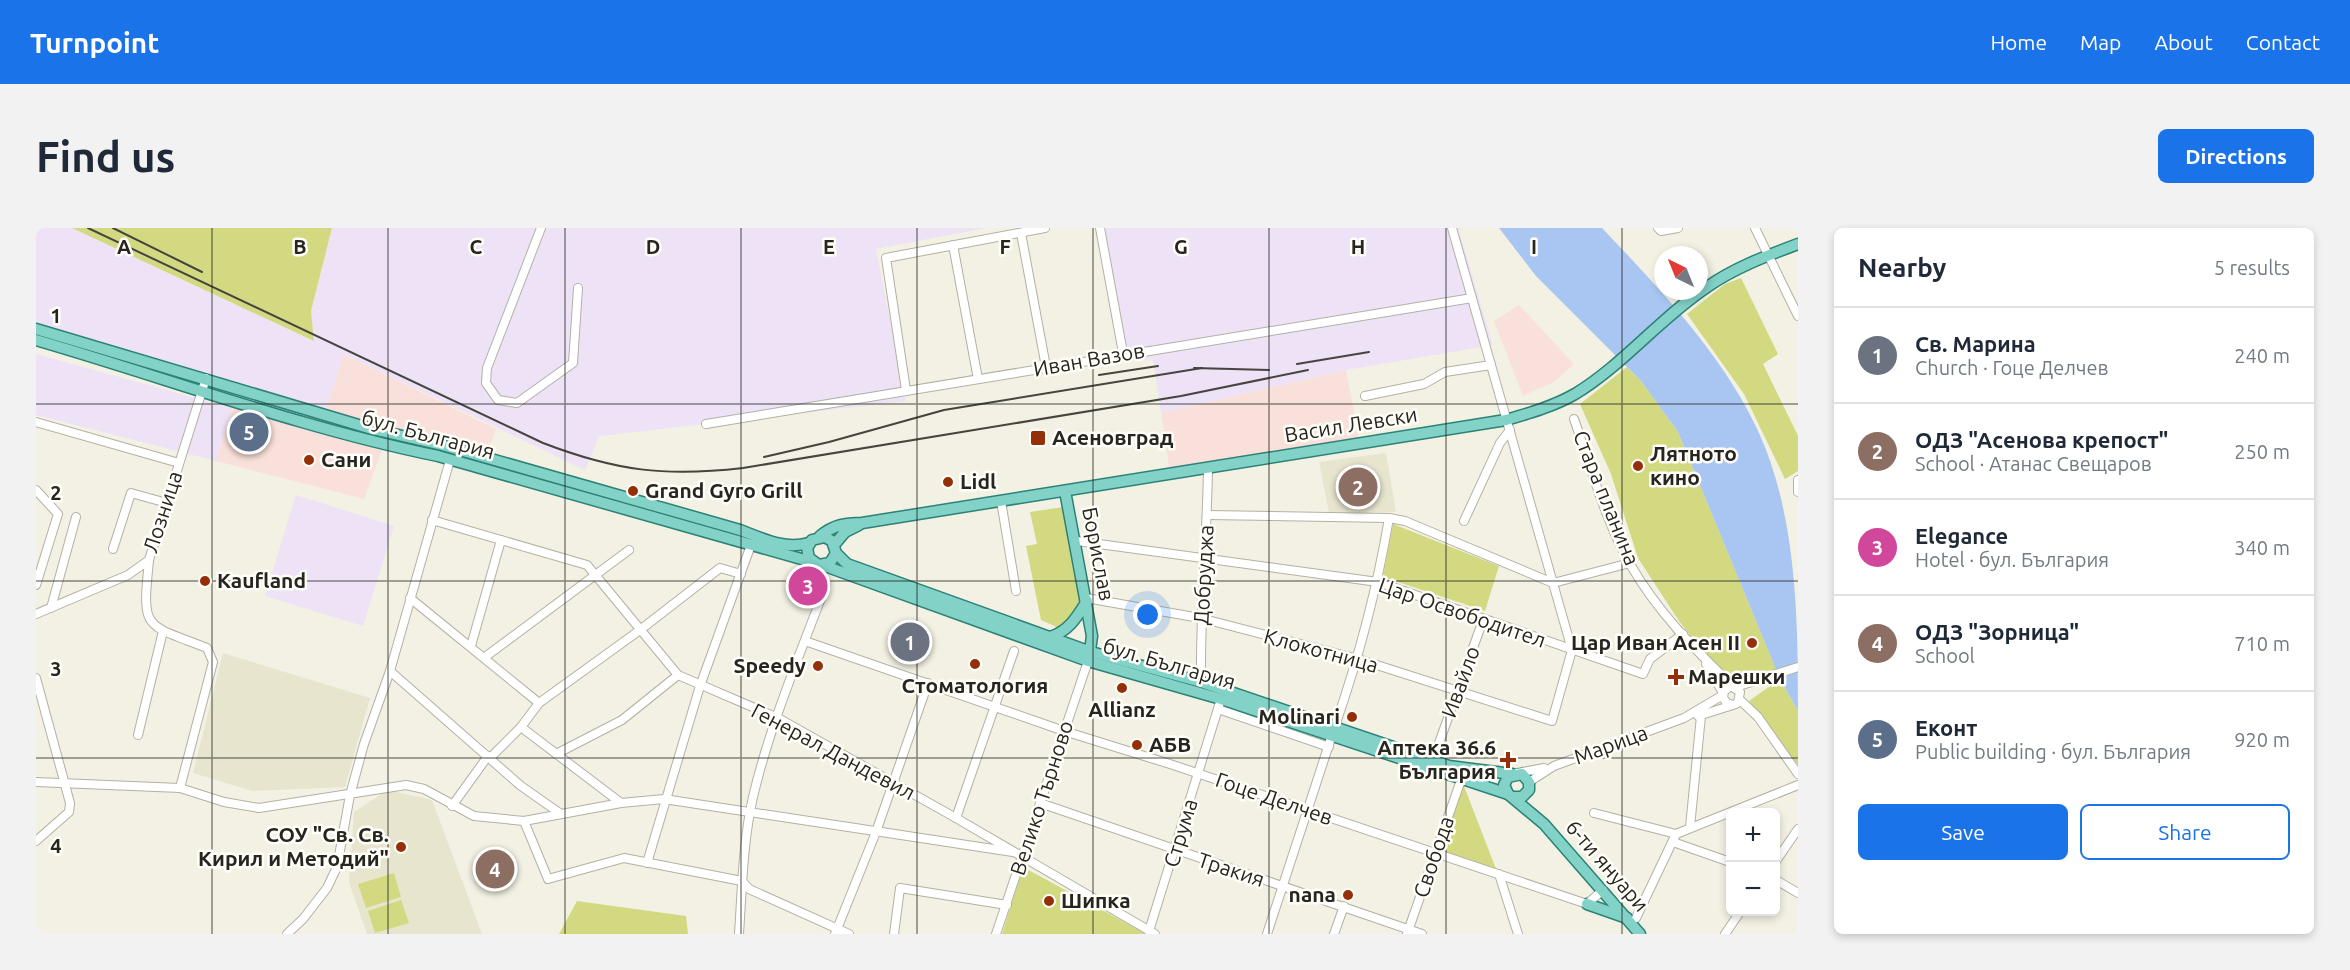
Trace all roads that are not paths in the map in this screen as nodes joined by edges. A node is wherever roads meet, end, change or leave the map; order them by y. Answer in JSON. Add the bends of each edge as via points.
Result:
{"nodes":[{"id":1,"x":541,"y":228,"type":"edge"},
{"id":2,"x":1045,"y":228,"type":"edge"},
{"id":3,"x":1100,"y":228,"type":"edge"},
{"id":4,"x":1452,"y":228,"type":"edge"},
{"id":5,"x":1658,"y":228,"type":"edge"},
{"id":6,"x":1678,"y":228,"type":"edge"},
{"id":7,"x":1755,"y":228,"type":"edge"},
{"id":8,"x":1021,"y":232,"type":"junction"},
{"id":9,"x":1798,"y":244,"type":"edge"},
{"id":10,"x":953,"y":245,"type":"junction"},
{"id":11,"x":1768,"y":255,"type":"junction"},
{"id":12,"x":578,"y":288,"type":"dead end"},
{"id":13,"x":1472,"y":298,"type":"junction"},
{"id":14,"x":1798,"y":316,"type":"edge"},
{"id":15,"x":36,"y":329,"type":"edge"},
{"id":16,"x":36,"y":340,"type":"edge"},
{"id":17,"x":1123,"y":353,"type":"junction"},
{"id":18,"x":1491,"y":366,"type":"junction"},
{"id":19,"x":1046,"y":367,"type":"junction"},
{"id":20,"x":206,"y":378,"type":"junction"},
{"id":21,"x":978,"y":379,"type":"junction"},
{"id":22,"x":906,"y":390,"type":"junction"},
{"id":23,"x":201,"y":391,"type":"junction"},
{"id":24,"x":1365,"y":396,"type":"dead end"},
{"id":25,"x":1574,"y":419,"type":"dead end"},
{"id":26,"x":36,"y":422,"type":"edge"},
{"id":27,"x":706,"y":424,"type":"dead end"},
{"id":28,"x":1508,"y":425,"type":"junction"},
{"id":29,"x":450,"y":460,"type":"junction"},
{"id":30,"x":179,"y":463,"type":"junction"},
{"id":31,"x":1208,"y":468,"type":"junction"},
{"id":32,"x":1798,"y":480,"type":"edge"},
{"id":33,"x":36,"y":490,"type":"edge"},
{"id":34,"x":1065,"y":490,"type":"junction"},
{"id":35,"x":1798,"y":492,"type":"edge"},
{"id":36,"x":1001,"y":501,"type":"junction"},
{"id":37,"x":167,"y":503,"type":"junction"},
{"id":38,"x":1208,"y":515,"type":"junction"},
{"id":39,"x":76,"y":517,"type":"dead end"},
{"id":40,"x":1389,"y":518,"type":"junction"},
{"id":41,"x":432,"y":520,"type":"junction"},
{"id":42,"x":1464,"y":521,"type":"dead end"},
{"id":43,"x":862,"y":523,"type":"junction"},
{"id":44,"x":820,"y":536,"type":"junction"},
{"id":45,"x":501,"y":540,"type":"junction"},
{"id":46,"x":1077,"y":540,"type":"junction"},
{"id":47,"x":809,"y":543,"type":"junction"},
{"id":48,"x":751,"y":545,"type":"junction"},
{"id":49,"x":113,"y":549,"type":"dead end"},
{"id":50,"x":835,"y":549,"type":"junction"},
{"id":51,"x":629,"y":550,"type":"dead end"},
{"id":52,"x":1207,"y":558,"type":"junction"},
{"id":53,"x":149,"y":560,"type":"junction"},
{"id":54,"x":1630,"y":563,"type":"junction"},
{"id":55,"x":817,"y":564,"type":"junction"},
{"id":56,"x":596,"y":574,"type":"junction"},
{"id":57,"x":741,"y":574,"type":"junction"},
{"id":58,"x":1378,"y":582,"type":"junction"},
{"id":59,"x":1553,"y":583,"type":"junction"},
{"id":60,"x":36,"y":585,"type":"edge"},
{"id":61,"x":826,"y":585,"type":"dead end"},
{"id":62,"x":1016,"y":591,"type":"dead end"},
{"id":63,"x":410,"y":598,"type":"junction"},
{"id":64,"x":1087,"y":599,"type":"junction"},
{"id":65,"x":51,"y":608,"type":"junction"},
{"id":66,"x":36,"y":614,"type":"edge"},
{"id":67,"x":1200,"y":618,"type":"junction"},
{"id":68,"x":1483,"y":620,"type":"junction"},
{"id":69,"x":640,"y":630,"type":"junction"},
{"id":70,"x":163,"y":631,"type":"junction"},
{"id":71,"x":1683,"y":634,"type":"junction"},
{"id":72,"x":1050,"y":637,"type":"junction"},
{"id":73,"x":805,"y":641,"type":"junction"},
{"id":74,"x":471,"y":646,"type":"junction"},
{"id":75,"x":1572,"y":650,"type":"junction"},
{"id":76,"x":1014,"y":651,"type":"dead end"},
{"id":77,"x":1090,"y":656,"type":"junction"},
{"id":78,"x":485,"y":657,"type":"junction"},
{"id":79,"x":1358,"y":659,"type":"junction"},
{"id":80,"x":1705,"y":661,"type":"junction"},
{"id":81,"x":1798,"y":667,"type":"edge"},
{"id":82,"x":390,"y":671,"type":"junction"},
{"id":83,"x":678,"y":675,"type":"junction"},
{"id":84,"x":36,"y":678,"type":"edge"},
{"id":85,"x":1201,"y":682,"type":"junction"},
{"id":86,"x":928,"y":683,"type":"junction"},
{"id":87,"x":700,"y":686,"type":"junction"},
{"id":88,"x":1457,"y":692,"type":"junction"},
{"id":89,"x":1723,"y":694,"type":"junction"},
{"id":90,"x":1737,"y":695,"type":"junction"},
{"id":91,"x":539,"y":703,"type":"junction"},
{"id":92,"x":1219,"y":704,"type":"junction"},
{"id":93,"x":996,"y":707,"type":"junction"},
{"id":94,"x":1701,"y":716,"type":"junction"},
{"id":95,"x":778,"y":718,"type":"junction"},
{"id":96,"x":1684,"y":718,"type":"junction"},
{"id":97,"x":521,"y":727,"type":"junction"},
{"id":98,"x":1064,"y":731,"type":"junction"},
{"id":99,"x":1334,"y":731,"type":"junction"},
{"id":100,"x":138,"y":735,"type":"dead end"},
{"id":101,"x":1439,"y":744,"type":"dead end"},
{"id":102,"x":1329,"y":747,"type":"junction"},
{"id":103,"x":556,"y":754,"type":"junction"},
{"id":104,"x":489,"y":757,"type":"junction"},
{"id":105,"x":1554,"y":766,"type":"junction"},
{"id":106,"x":1199,"y":773,"type":"junction"},
{"id":107,"x":1515,"y":774,"type":"junction"},
{"id":108,"x":1798,"y":774,"type":"edge"},
{"id":109,"x":1461,"y":780,"type":"junction"},
{"id":110,"x":36,"y":782,"type":"edge"},
{"id":111,"x":891,"y":783,"type":"junction"},
{"id":112,"x":66,"y":784,"type":"junction"},
{"id":113,"x":1529,"y":786,"type":"junction"},
{"id":114,"x":1794,"y":787,"type":"edge"},
{"id":115,"x":180,"y":788,"type":"junction"},
{"id":116,"x":350,"y":795,"type":"junction"},
{"id":117,"x":1510,"y":796,"type":"junction"},
{"id":118,"x":664,"y":799,"type":"junction"},
{"id":119,"x":621,"y":803,"type":"junction"},
{"id":120,"x":1040,"y":804,"type":"junction"},
{"id":121,"x":452,"y":806,"type":"junction"},
{"id":122,"x":1309,"y":810,"type":"junction"},
{"id":123,"x":751,"y":813,"type":"junction"},
{"id":124,"x":1594,"y":813,"type":"dead end"},
{"id":125,"x":561,"y":814,"type":"junction"},
{"id":126,"x":956,"y":818,"type":"junction"},
{"id":127,"x":524,"y":821,"type":"junction"},
{"id":128,"x":1544,"y":824,"type":"junction"},
{"id":129,"x":1690,"y":827,"type":"junction"},
{"id":130,"x":1798,"y":829,"type":"edge"},
{"id":131,"x":876,"y":832,"type":"junction"},
{"id":132,"x":980,"y":832,"type":"junction"},
{"id":133,"x":1674,"y":838,"type":"junction"},
{"id":134,"x":36,"y":841,"type":"edge"},
{"id":135,"x":973,"y":846,"type":"junction"},
{"id":136,"x":1013,"y":852,"type":"junction"},
{"id":137,"x":1175,"y":852,"type":"junction"},
{"id":138,"x":1435,"y":852,"type":"junction"},
{"id":139,"x":1780,"y":855,"type":"edge"},
{"id":140,"x":1022,"y":858,"type":"junction"},
{"id":141,"x":1726,"y":860,"type":"edge"},
{"id":142,"x":646,"y":863,"type":"junction"},
{"id":143,"x":1499,"y":874,"type":"junction"},
{"id":144,"x":742,"y":881,"type":"junction"},
{"id":145,"x":1780,"y":882,"type":"edge"},
{"id":146,"x":1284,"y":888,"type":"junction"},
{"id":147,"x":1604,"y":890,"type":"junction"},
{"id":148,"x":1798,"y":893,"type":"edge"},
{"id":149,"x":1007,"y":904,"type":"junction"},
{"id":150,"x":1587,"y":904,"type":"junction"},
{"id":151,"x":1344,"y":906,"type":"junction"},
{"id":152,"x":1737,"y":916,"type":"edge"},
{"id":153,"x":1631,"y":918,"type":"junction"},
{"id":154,"x":836,"y":931,"type":"edge"},
{"id":155,"x":1408,"y":931,"type":"edge"},
{"id":156,"x":1152,"y":933,"type":"edge"},
{"id":157,"x":286,"y":934,"type":"edge"},
{"id":158,"x":739,"y":934,"type":"edge"},
{"id":159,"x":849,"y":934,"type":"edge"},
{"id":160,"x":894,"y":934,"type":"edge"},
{"id":161,"x":996,"y":934,"type":"edge"},
{"id":162,"x":1267,"y":934,"type":"edge"},
{"id":163,"x":1334,"y":934,"type":"edge"},
{"id":164,"x":1422,"y":934,"type":"edge"},
{"id":165,"x":1518,"y":934,"type":"edge"},
{"id":166,"x":1640,"y":934,"type":"edge"},
{"id":167,"x":1725,"y":934,"type":"edge"}],
"edges":[{"from":1,"to":12,"type":"street","via":[[487,368],[486,382],[498,400],[517,403],[573,363]]},
{"from":2,"to":8,"type":"street"},
{"from":3,"to":17,"type":"street"},
{"from":4,"to":13,"type":"street"},
{"from":5,"to":6,"type":"street"},
{"from":7,"to":11,"type":"street"},
{"from":8,"to":10,"type":"street"},
{"from":8,"to":19,"type":"street"},
{"from":9,"to":11,"type":"main road","name":"Васил Левски"},
{"from":10,"to":21,"type":"street"},
{"from":10,"to":22,"type":"street","via":[[886,258]]},
{"from":11,"to":14,"type":"street"},
{"from":11,"to":28,"type":"main road","name":"Васил Левски","via":[[1708,285],[1575,394]]},
{"from":13,"to":17,"type":"street","name":"Иван Вазов"},
{"from":13,"to":18,"type":"street"},
{"from":15,"to":20,"type":"main road","name":"бул. България"},
{"from":16,"to":23,"type":"main road","name":"бул. България"},
{"from":17,"to":19,"type":"street","name":"Иван Вазов"},
{"from":18,"to":24,"type":"street","via":[[1445,372],[1425,384]]},
{"from":18,"to":28,"type":"street"},
{"from":19,"to":21,"type":"street","name":"Иван Вазов"},
{"from":20,"to":23,"type":"street","name":"Лозница"},
{"from":20,"to":47,"type":"main road","name":"бул. България","via":[[786,546]]},
{"from":21,"to":22,"type":"street","name":"Иван Вазов"},
{"from":22,"to":27,"type":"street","name":"Иван Вазов"},
{"from":23,"to":29,"type":"main road","name":"бул. България","via":[[250,408]]},
{"from":23,"to":30,"type":"street","name":"Лозница"},
{"from":25,"to":54,"type":"street","name":"Стара планина","via":[[1612,525]]},
{"from":26,"to":30,"type":"street"},
{"from":28,"to":31,"type":"main road","name":"Васил Левски"},
{"from":28,"to":42,"type":"street"},
{"from":28,"to":59,"type":"street"},
{"from":29,"to":41,"type":"street"},
{"from":29,"to":48,"type":"main road","name":"бул. България"},
{"from":30,"to":37,"type":"street","name":"Лозница"},
{"from":31,"to":34,"type":"main road","name":"Васил Левски"},
{"from":31,"to":38,"type":"street","name":"Добруджа"},
{"from":32,"to":35,"type":"street"},
{"from":33,"to":60,"type":"street","via":[[58,514]]},
{"from":34,"to":36,"type":"main road","name":"Васил Левски"},
{"from":34,"to":46,"type":"main road","name":"Борислав"},
{"from":36,"to":43,"type":"main road","name":"Васил Левски"},
{"from":36,"to":62,"type":"street"},
{"from":37,"to":49,"type":"street","via":[[131,493]]},
{"from":37,"to":53,"type":"street","name":"Лозница"},
{"from":38,"to":40,"type":"street"},
{"from":38,"to":52,"type":"street","name":"Добруджа"},
{"from":39,"to":65,"type":"street"},
{"from":40,"to":58,"type":"street"},
{"from":40,"to":59,"type":"street","via":[[1405,521]]},
{"from":41,"to":45,"type":"street","name":"Генерал Дандевил"},
{"from":41,"to":63,"type":"street"},
{"from":43,"to":44,"type":"main road","name":"Васил Левски","via":[[839,525]]},
{"from":43,"to":50,"type":"main road","name":"Васил Левски","via":[[845,532]]},
{"from":44,"to":47,"type":"main road"},
{"from":44,"to":50,"type":"main road","via":[[829,538]]},
{"from":45,"to":56,"type":"street","name":"Генерал Дандевил","via":[[588,565]]},
{"from":45,"to":74,"type":"street"},
{"from":46,"to":52,"type":"street","name":"Цар Освободител"},
{"from":46,"to":64,"type":"main road","name":"Борислав"},
{"from":47,"to":55,"type":"main road","via":[[807,553]]},
{"from":48,"to":55,"type":"main road","name":"бул. България"},
{"from":48,"to":57,"type":"street"},
{"from":50,"to":55,"type":"main road","via":[[830,562]]},
{"from":50,"to":72,"type":"main road","name":"бул. България","via":[[847,564]]},
{"from":51,"to":56,"type":"street"},
{"from":52,"to":58,"type":"street","name":"Цар Освободител"},
{"from":52,"to":67,"type":"street","name":"Добруджа"},
{"from":53,"to":65,"type":"street","name":"Лозница","via":[[128,575]]},
{"from":53,"to":70,"type":"street","via":[[145,603],[148,618]]},
{"from":54,"to":59,"type":"street"},
{"from":54,"to":71,"type":"street","name":"Стара планина","via":[[1656,603]]},
{"from":55,"to":77,"type":"main road","name":"бул. България"},
{"from":56,"to":69,"type":"street","name":"Генерал Дандевил"},
{"from":56,"to":78,"type":"street"},
{"from":57,"to":69,"type":"street","via":[[720,568]]},
{"from":57,"to":87,"type":"street"},
{"from":58,"to":68,"type":"street","name":"Цар Освободител"},
{"from":58,"to":79,"type":"street"},
{"from":59,"to":75,"type":"street"},
{"from":61,"to":73,"type":"street"},
{"from":63,"to":74,"type":"street"},
{"from":63,"to":82,"type":"street"},
{"from":64,"to":67,"type":"street","name":"Клокотница"},
{"from":64,"to":72,"type":"main road","via":[[1072,624]]},
{"from":64,"to":77,"type":"main road","name":"Борислав","via":[[1092,636]]},
{"from":65,"to":66,"type":"street","name":"Лозница"},
{"from":67,"to":79,"type":"street","name":"Клокотница"},
{"from":67,"to":85,"type":"street","name":"Добруджа"},
{"from":68,"to":75,"type":"street","name":"Цар Освободител"},
{"from":68,"to":88,"type":"street","name":"Ивайло"},
{"from":69,"to":83,"type":"street","name":"Генерал Дандевил"},
{"from":69,"to":91,"type":"street"},
{"from":70,"to":100,"type":"street"},
{"from":70,"to":115,"type":"street","via":[[207,648],[213,662]]},
{"from":71,"to":75,"type":"street","name":"Цар Освободител","via":[[1650,659],[1643,674]]},
{"from":71,"to":80,"type":"street","name":"Стара планина"},
{"from":72,"to":77,"type":"main road","name":"бул. България"},
{"from":73,"to":86,"type":"street","name":"Гоце Делчев"},
{"from":73,"to":95,"type":"street"},
{"from":74,"to":78,"type":"street"},
{"from":75,"to":88,"type":"street","name":"Клокотница","via":[[1552,722]]},
{"from":76,"to":93,"type":"street"},
{"from":77,"to":85,"type":"main road","name":"бул. България"},
{"from":77,"to":92,"type":"main road","name":"бул. България"},
{"from":77,"to":98,"type":"street","name":"Велико Търново"},
{"from":78,"to":91,"type":"street"},
{"from":79,"to":88,"type":"street","name":"Клокотница"},
{"from":79,"to":99,"type":"street"},
{"from":80,"to":89,"type":"street"},
{"from":80,"to":90,"type":"street"},
{"from":81,"to":90,"type":"street","via":[[1761,679]]},
{"from":82,"to":104,"type":"street"},
{"from":82,"to":116,"type":"street"},
{"from":83,"to":87,"type":"street","name":"Генерал Дандевил"},
{"from":83,"to":103,"type":"street","via":[[622,720]]},
{"from":84,"to":112,"type":"street"},
{"from":85,"to":99,"type":"main road","name":"бул. България"},
{"from":86,"to":93,"type":"street","name":"Гоце Делчев"},
{"from":86,"to":111,"type":"street"},
{"from":87,"to":95,"type":"street","name":"Генерал Дандевил"},
{"from":87,"to":118,"type":"street"},
{"from":88,"to":101,"type":"street","name":"Ивайло"},
{"from":89,"to":90,"type":"street","via":[[1726,689]]},
{"from":89,"to":90,"type":"street","via":[[1727,703]]},
{"from":89,"to":96,"type":"street"},
{"from":90,"to":94,"type":"street"},
{"from":90,"to":108,"type":"street","via":[[1758,717]]},
{"from":91,"to":97,"type":"street"},
{"from":92,"to":99,"type":"main road","name":"бул. България"},
{"from":92,"to":102,"type":"street"},
{"from":92,"to":106,"type":"street","name":"Струма"},
{"from":93,"to":98,"type":"street","name":"Гоце Делчев"},
{"from":93,"to":126,"type":"street"},
{"from":94,"to":96,"type":"street"},
{"from":94,"to":129,"type":"street"},
{"from":95,"to":111,"type":"street","name":"Генерал Дандевил"},
{"from":95,"to":123,"type":"street"},
{"from":96,"to":105,"type":"street","name":"Марица"},
{"from":97,"to":103,"type":"street"},
{"from":97,"to":104,"type":"street"},
{"from":98,"to":106,"type":"street","name":"Гоце Делчев"},
{"from":98,"to":120,"type":"street","name":"Велико Търново"},
{"from":99,"to":102,"type":"street"},
{"from":99,"to":107,"type":"main road","name":"бул. България","via":[[1449,766]]},
{"from":99,"to":109,"type":"main road","name":"бул. България"},
{"from":102,"to":122,"type":"street"},
{"from":103,"to":119,"type":"street"},
{"from":104,"to":121,"type":"street"},
{"from":104,"to":125,"type":"street"},
{"from":105,"to":107,"type":"street"},
{"from":105,"to":113,"type":"street"},
{"from":106,"to":122,"type":"street","name":"Гоце Делчев"},
{"from":106,"to":137,"type":"street","name":"Струма"},
{"from":107,"to":113,"type":"main road","via":[[1522,774]]},
{"from":107,"to":117,"type":"main road","via":[[1504,785]]},
{"from":109,"to":117,"type":"main road","name":"бул. България"},
{"from":109,"to":138,"type":"street","name":"Свобода"},
{"from":110,"to":112,"type":"street"},
{"from":111,"to":126,"type":"street","name":"Генерал Дандевил"},
{"from":111,"to":131,"type":"street"},
{"from":112,"to":115,"type":"street"},
{"from":112,"to":134,"type":"street","via":[[69,812]]},
{"from":113,"to":117,"type":"main road","via":[[1522,797]]},
{"from":113,"to":128,"type":"main road"},
{"from":114,"to":129,"type":"street"},
{"from":115,"to":116,"type":"street","via":[[259,808]]},
{"from":116,"to":121,"type":"street","via":[[406,785],[424,789]]},
{"from":116,"to":157,"type":"street","via":[[332,878],[303,919]]},
{"from":117,"to":128,"type":"main road"},
{"from":118,"to":119,"type":"street"},
{"from":118,"to":123,"type":"street"},
{"from":118,"to":142,"type":"street"},
{"from":119,"to":125,"type":"street"},
{"from":120,"to":137,"type":"street","name":"Тракия"},
{"from":120,"to":140,"type":"street","name":"Велико Търново"},
{"from":121,"to":127,"type":"street","via":[[474,816]]},
{"from":122,"to":138,"type":"street","name":"Гоце Делчев"},
{"from":122,"to":146,"type":"street"},
{"from":123,"to":131,"type":"street"},
{"from":123,"to":144,"type":"street"},
{"from":124,"to":133,"type":"street"},
{"from":125,"to":127,"type":"street"},
{"from":126,"to":132,"type":"street","name":"Генерал Дандевил"},
{"from":127,"to":142,"type":"street","via":[[548,879],[624,858]]},
{"from":128,"to":147,"type":"main road","name":"6-ти януари"},
{"from":129,"to":133,"type":"street"},
{"from":130,"to":139,"type":"street"},
{"from":131,"to":135,"type":"street"},
{"from":131,"to":154,"type":"street"},
{"from":132,"to":135,"type":"street","via":[[980,843]]},
{"from":132,"to":136,"type":"street","name":"Генерал Дандевил"},
{"from":133,"to":141,"type":"street"},
{"from":133,"to":153,"type":"street"},
{"from":135,"to":136,"type":"street"},
{"from":136,"to":140,"type":"street","name":"Генерал Дандевил"},
{"from":137,"to":146,"type":"street","name":"Тракия"},
{"from":137,"to":156,"type":"street","name":"Струма"},
{"from":138,"to":143,"type":"street","name":"Гоце Делчев"},
{"from":138,"to":155,"type":"street","name":"Свобода"},
{"from":140,"to":149,"type":"street","name":"Велико Търново"},
{"from":140,"to":156,"type":"street","name":"Генерал Дандевил"},
{"from":142,"to":144,"type":"street"},
{"from":143,"to":150,"type":"street","name":"Гоце Делчев"},
{"from":143,"to":165,"type":"street"},
{"from":144,"to":154,"type":"street","via":[[749,889]]},
{"from":144,"to":158,"type":"street"},
{"from":145,"to":148,"type":"street"},
{"from":146,"to":151,"type":"street","name":"Тракия"},
{"from":146,"to":162,"type":"street"},
{"from":147,"to":150,"type":"street"},
{"from":147,"to":153,"type":"main road","name":"6-ти януари"},
{"from":149,"to":160,"type":"street","via":[[900,888]]},
{"from":149,"to":161,"type":"street","name":"Велико Търново"},
{"from":150,"to":153,"type":"main road"},
{"from":151,"to":155,"type":"street","name":"Тракия"},
{"from":151,"to":163,"type":"street"},
{"from":152,"to":167,"type":"street"},
{"from":153,"to":166,"type":"main road","name":"6-ти януари"},
{"from":154,"to":159,"type":"street"},
{"from":155,"to":164,"type":"street","name":"Тракия"}]}
